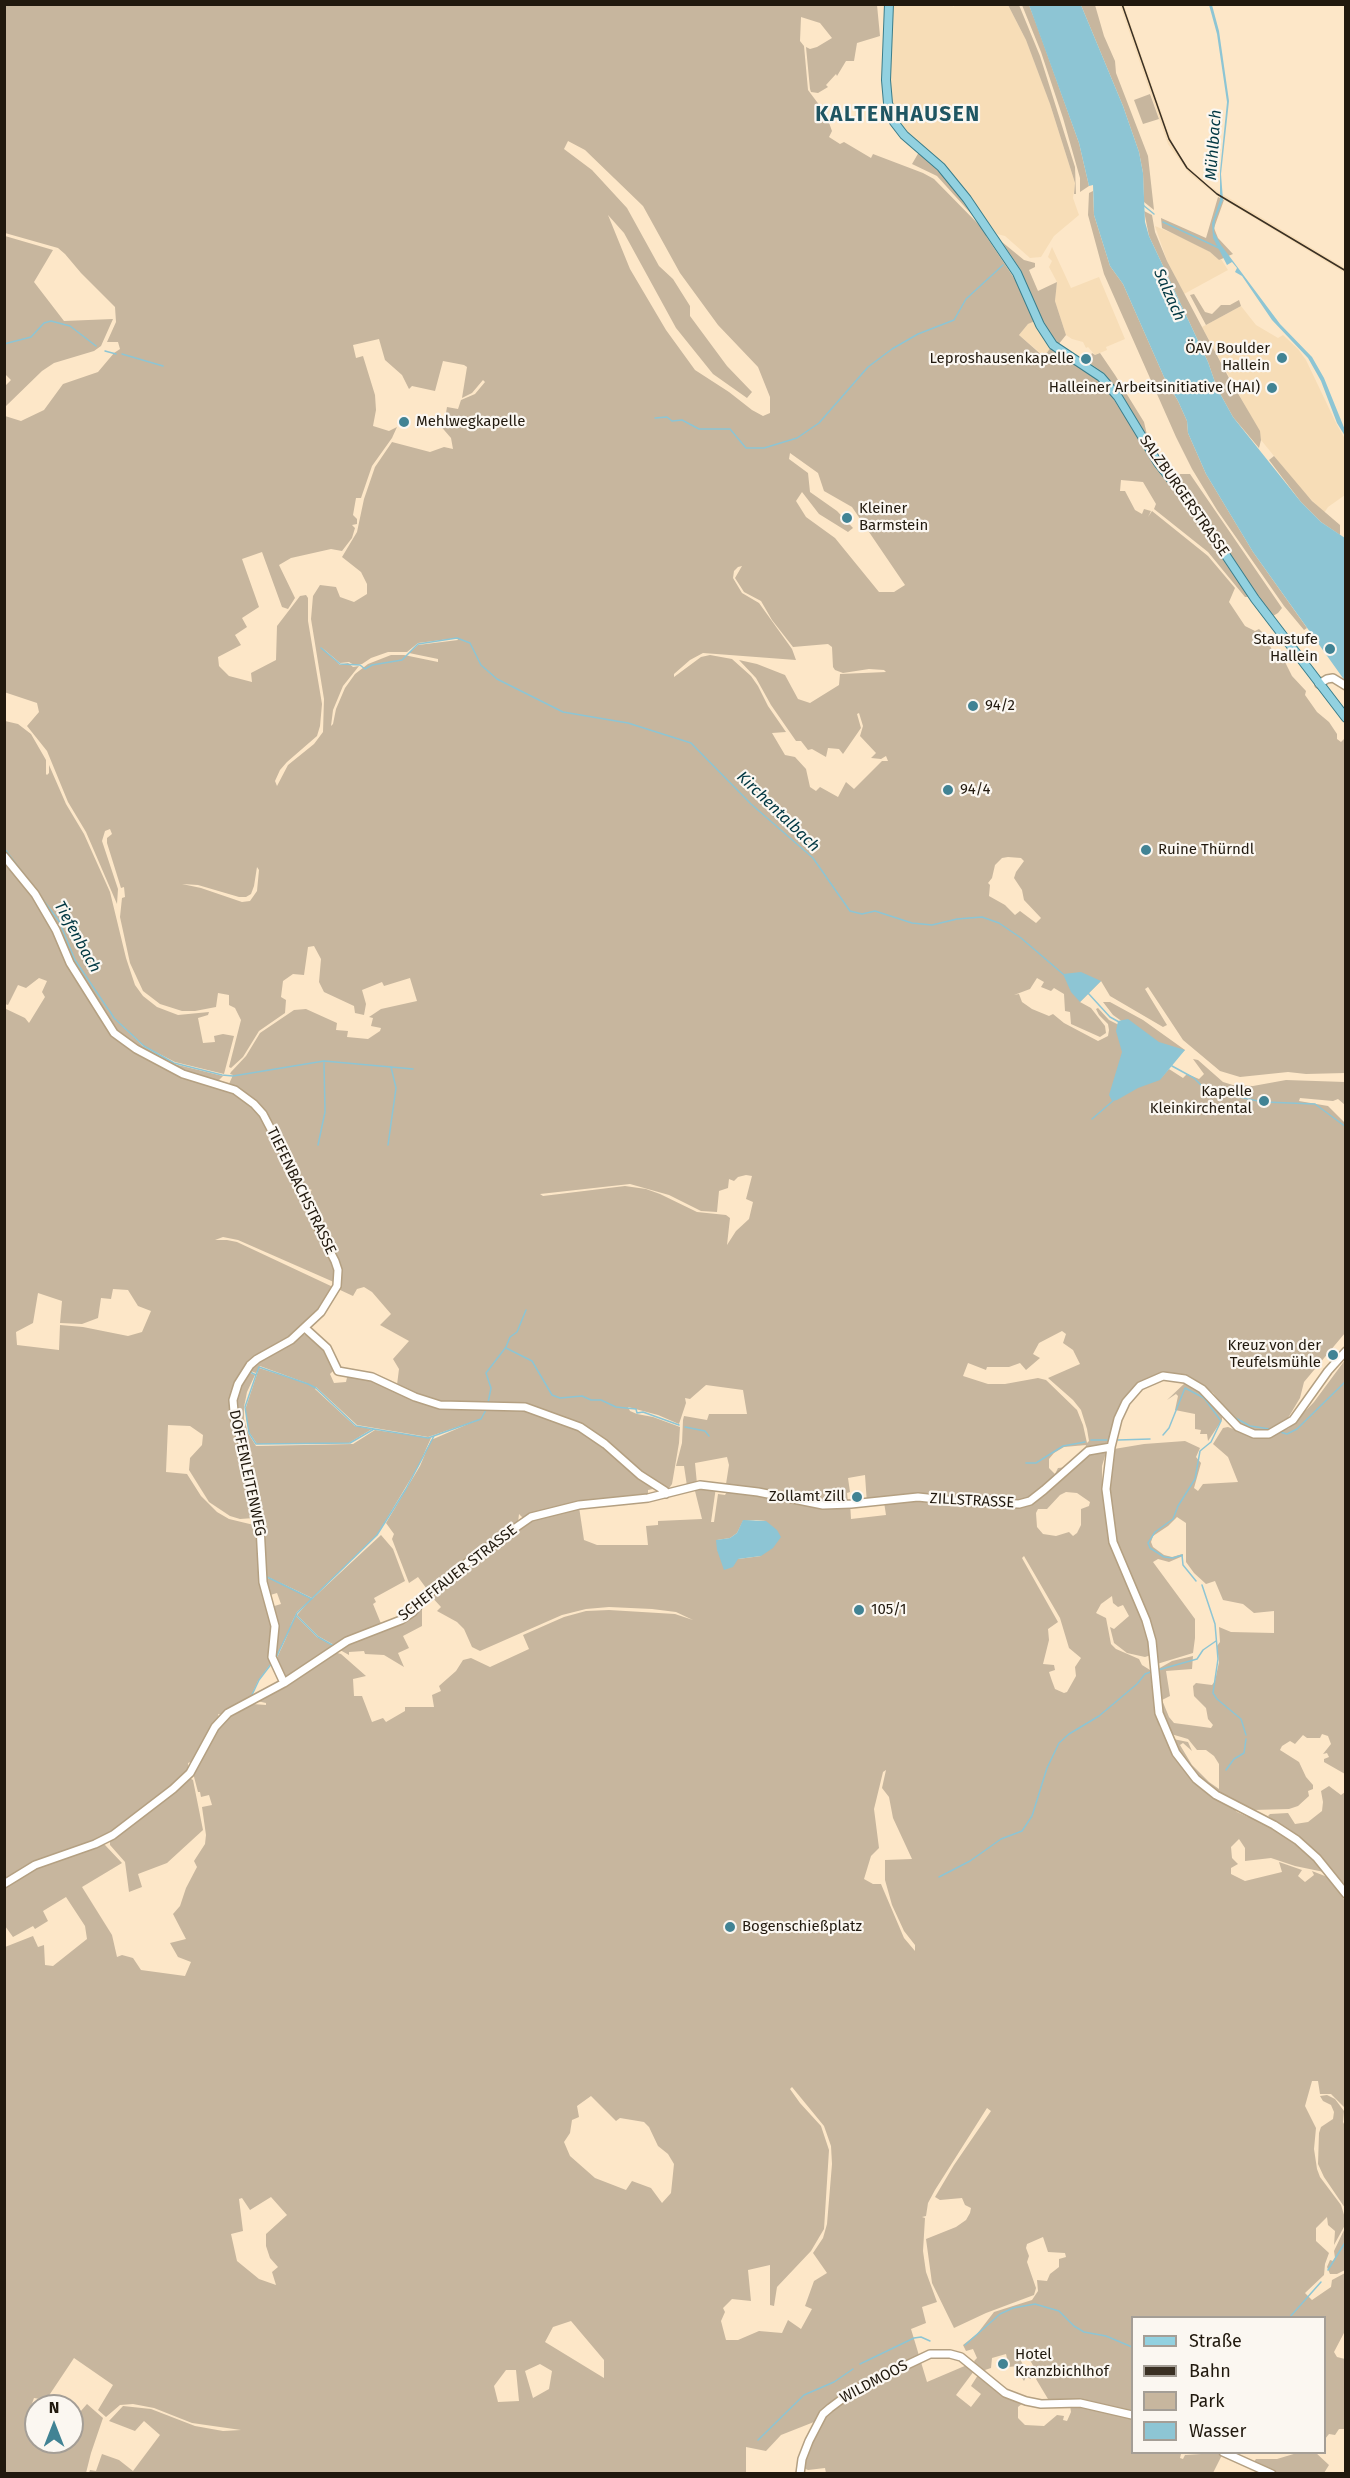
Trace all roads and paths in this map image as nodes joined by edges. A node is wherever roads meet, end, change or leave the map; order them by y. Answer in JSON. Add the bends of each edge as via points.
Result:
{"nodes":[{"id":1,"x":889,"y":4,"type":"edge"},
{"id":2,"x":1319,"y":684,"type":"junction"},
{"id":3,"x":1346,"y":686,"type":"edge"},
{"id":4,"x":1346,"y":717,"type":"edge"},
{"id":5,"x":4,"y":856,"type":"edge"},
{"id":6,"x":304,"y":1328,"type":"junction"},
{"id":7,"x":1346,"y":1351,"type":"edge"},
{"id":8,"x":1110,"y":1447,"type":"junction"},
{"id":9,"x":669,"y":1494,"type":"junction"},
{"id":10,"x":851,"y":1504,"type":"joint"},
{"id":11,"x":284,"y":1683,"type":"junction"},
{"id":12,"x":4,"y":1884,"type":"edge"},
{"id":13,"x":1346,"y":1894,"type":"edge"},
{"id":14,"x":1131,"y":2415,"type":"edge"},
{"id":15,"x":1227,"y":2454,"type":"edge"},
{"id":16,"x":800,"y":2474,"type":"edge"},
{"id":17,"x":1272,"y":2474,"type":"edge"}],
"edges":[{"from":1,"to":2,"type":"main road","name":"SALZBURGERSTRASSE","via":[[886,80],[894,122],[941,167],[967,199],[1017,273],[1049,340],[1101,377],[1118,397],[1158,463]]},
{"from":2,"to":3,"type":"street","via":[[1331,678]]},
{"from":2,"to":4,"type":"main road","name":"SALZBURGERSTRASSE"},
{"from":5,"to":6,"type":"street","name":"TIEFENBACHSTRASSE","via":[[35,894],[70,963],[114,1033],[183,1074],[235,1090],[263,1114],[311,1206],[338,1270],[334,1293]]},
{"from":6,"to":9,"type":"street","via":[[327,1348],[338,1371],[372,1377],[440,1405],[525,1407],[580,1427]]},
{"from":6,"to":11,"type":"street","name":"DOFFENLEITENWEG","via":[[250,1365],[233,1400],[235,1424],[244,1448],[260,1526],[263,1582],[274,1626],[272,1657]]},
{"from":7,"to":8,"type":"street","via":[[1299,1413],[1276,1431],[1248,1433],[1196,1384],[1163,1376],[1140,1386],[1126,1402]]},
{"from":8,"to":10,"type":"street","name":"ZILLSTRASSE","via":[[1089,1450],[1024,1503],[918,1497]]},
{"from":8,"to":13,"type":"street","via":[[1106,1489],[1110,1527],[1146,1620],[1163,1728],[1185,1767],[1216,1795],[1297,1840],[1331,1873]]},
{"from":9,"to":10,"type":"street","name":"SCHEFFAUER STRASSE","via":[[710,1485],[807,1503]]},
{"from":9,"to":11,"type":"street","name":"SCHEFFAUER STRASSE","via":[[579,1505],[531,1517],[480,1552],[413,1612],[347,1641]]},
{"from":11,"to":12,"type":"street","name":"SCHEFFAUER STRASSE","via":[[220,1719],[189,1773],[120,1830],[95,1844],[35,1866]]},
{"from":14,"to":16,"type":"street","name":"WILDMOOS","via":[[1080,2403],[1026,2401],[1005,2392],[956,2355],[936,2354],[854,2390],[823,2414],[809,2440]]},
{"from":15,"to":17,"type":"street"}]}
